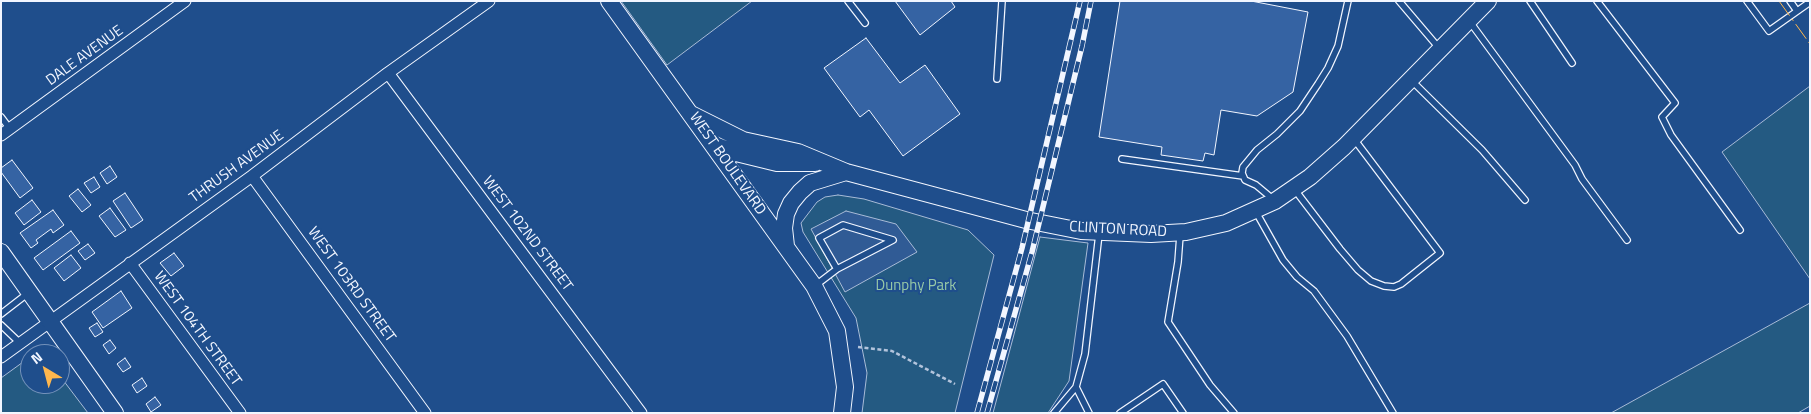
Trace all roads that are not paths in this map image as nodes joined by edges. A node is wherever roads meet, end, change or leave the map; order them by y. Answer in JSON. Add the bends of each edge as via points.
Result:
{"nodes":[{"id":1,"x":185,"y":1,"type":"edge"},
{"id":2,"x":489,"y":1,"type":"edge"},
{"id":3,"x":610,"y":1,"type":"edge"},
{"id":4,"x":848,"y":1,"type":"edge"},
{"id":5,"x":1002,"y":1,"type":"edge"},
{"id":6,"x":1348,"y":1,"type":"edge"},
{"id":7,"x":1399,"y":1,"type":"edge"},
{"id":8,"x":1488,"y":1,"type":"edge"},
{"id":9,"x":1530,"y":1,"type":"edge"},
{"id":10,"x":1597,"y":1,"type":"edge"},
{"id":11,"x":1747,"y":1,"type":"edge"},
{"id":12,"x":1790,"y":1,"type":"edge"},
{"id":13,"x":1810,"y":2,"type":"edge"},
{"id":14,"x":1797,"y":11,"type":"junction"},
{"id":15,"x":1468,"y":20,"type":"junction"},
{"id":16,"x":865,"y":23,"type":"dead end"},
{"id":17,"x":1440,"y":49,"type":"junction"},
{"id":18,"x":1572,"y":63,"type":"dead end"},
{"id":19,"x":388,"y":73,"type":"junction"},
{"id":20,"x":997,"y":79,"type":"dead end"},
{"id":21,"x":1411,"y":79,"type":"junction"},
{"id":22,"x":691,"y":114,"type":"junction"},
{"id":23,"x":1,"y":117,"type":"edge"},
{"id":24,"x":6,"y":132,"type":"edge"},
{"id":25,"x":1354,"y":138,"type":"junction"},
{"id":26,"x":712,"y":144,"type":"junction"},
{"id":27,"x":739,"y":146,"type":"junction"},
{"id":28,"x":1122,"y":159,"type":"dead end"},
{"id":29,"x":846,"y":172,"type":"junction"},
{"id":30,"x":252,"y":176,"type":"junction"},
{"id":31,"x":1243,"y":176,"type":"junction"},
{"id":32,"x":1294,"y":188,"type":"junction"},
{"id":33,"x":1524,"y":200,"type":"dead end"},
{"id":34,"x":1275,"y":201,"type":"junction"},
{"id":35,"x":1255,"y":210,"type":"junction"},
{"id":36,"x":1740,"y":230,"type":"dead end"},
{"id":37,"x":1099,"y":232,"type":"junction"},
{"id":38,"x":1180,"y":232,"type":"junction"},
{"id":39,"x":1628,"y":240,"type":"dead end"},
{"id":40,"x":786,"y":248,"type":"junction"},
{"id":41,"x":1,"y":252,"type":"edge"},
{"id":42,"x":130,"y":262,"type":"junction"},
{"id":43,"x":837,"y":269,"type":"junction"},
{"id":44,"x":814,"y":286,"type":"junction"},
{"id":45,"x":29,"y":292,"type":"junction"},
{"id":46,"x":1,"y":314,"type":"edge"},
{"id":47,"x":50,"y":321,"type":"junction"},
{"id":48,"x":1,"y":325,"type":"edge"},
{"id":49,"x":20,"y":343,"type":"junction"},
{"id":50,"x":1,"y":357,"type":"edge"},
{"id":51,"x":1076,"y":387,"type":"junction"},
{"id":52,"x":115,"y":413,"type":"edge"},
{"id":53,"x":240,"y":413,"type":"edge"},
{"id":54,"x":425,"y":413,"type":"edge"},
{"id":55,"x":641,"y":413,"type":"edge"},
{"id":56,"x":842,"y":413,"type":"edge"},
{"id":57,"x":1054,"y":413,"type":"edge"},
{"id":58,"x":1089,"y":413,"type":"edge"},
{"id":59,"x":1120,"y":413,"type":"edge"},
{"id":60,"x":1183,"y":413,"type":"edge"},
{"id":61,"x":1234,"y":413,"type":"edge"},
{"id":62,"x":1393,"y":413,"type":"edge"}],
"edges":[{"from":1,"to":24,"type":"street","name":"DALE AVENUE"},
{"from":2,"to":19,"type":"street","name":"THRUSH AVENUE"},
{"from":3,"to":22,"type":"street","name":"WEST BOULEVARD"},
{"from":4,"to":16,"type":"lane"},
{"from":5,"to":20,"type":"lane"},
{"from":6,"to":31,"type":"lane","via":[[1338,46],[1328,68],[1300,110],[1248,160],[1243,167]]},
{"from":7,"to":17,"type":"lane"},
{"from":8,"to":15,"type":"street","name":"CLINTON ROAD"},
{"from":9,"to":18,"type":"lane"},
{"from":10,"to":36,"type":"lane","via":[[1675,103],[1662,117]]},
{"from":11,"to":14,"type":"lane","via":[[1769,31]]},
{"from":12,"to":14,"type":"lane"},
{"from":13,"to":14,"type":"lane"},
{"from":15,"to":17,"type":"street","name":"CLINTON ROAD"},
{"from":15,"to":39,"type":"lane"},
{"from":17,"to":21,"type":"street","name":"CLINTON ROAD"},
{"from":19,"to":30,"type":"street","name":"THRUSH AVENUE"},
{"from":19,"to":55,"type":"street","name":"WEST 102ND STREET"},
{"from":21,"to":25,"type":"street","name":"CLINTON ROAD"},
{"from":21,"to":33,"type":"lane","via":[[1482,150]]},
{"from":22,"to":26,"type":"street","name":"WEST BOULEVARD"},
{"from":22,"to":27,"type":"street","name":"CLINTON ROAD"},
{"from":23,"to":24,"type":"lane"},
{"from":25,"to":32,"type":"street","name":"CLINTON ROAD"},
{"from":25,"to":32,"type":"lane","via":[[1440,253],[1394,287],[1371,281],[1340,249]]},
{"from":26,"to":27,"type":"street","name":"CLINTON ROAD"},
{"from":26,"to":40,"type":"street","name":"WEST BOULEVARD"},
{"from":27,"to":29,"type":"street","name":"CLINTON ROAD","via":[[778,163],[821,163]]},
{"from":28,"to":31,"type":"lane"},
{"from":29,"to":37,"type":"street","name":"CLINTON ROAD","via":[[1026,220]]},
{"from":29,"to":40,"type":"street","via":[[810,183],[791,203],[784,228]]},
{"from":30,"to":42,"type":"street","name":"THRUSH AVENUE"},
{"from":30,"to":54,"type":"street","name":"WEST 103RD STREET"},
{"from":31,"to":34,"type":"lane"},
{"from":32,"to":34,"type":"street","name":"CLINTON ROAD"},
{"from":34,"to":35,"type":"street","name":"CLINTON ROAD"},
{"from":35,"to":38,"type":"street","name":"CLINTON ROAD","via":[[1226,223]]},
{"from":35,"to":62,"type":"lane","via":[[1283,260],[1314,291],[1347,336]]},
{"from":37,"to":38,"type":"street","name":"CLINTON ROAD"},
{"from":37,"to":51,"type":"lane","via":[[1085,354]]},
{"from":38,"to":61,"type":"lane","via":[[1168,322],[1210,385]]},
{"from":40,"to":44,"type":"street","name":"WEST BOULEVARD"},
{"from":41,"to":45,"type":"street"},
{"from":42,"to":47,"type":"street","name":"THRUSH AVENUE"},
{"from":42,"to":53,"type":"street","name":"WEST 104TH STREET"},
{"from":43,"to":43,"type":"lane","via":[[860,256],[893,240],[843,225],[819,238]]},
{"from":43,"to":44,"type":"lane"},
{"from":44,"to":56,"type":"street","name":"WEST BOULEVARD","via":[[837,331],[845,387]]},
{"from":45,"to":46,"type":"lane"},
{"from":45,"to":47,"type":"street"},
{"from":47,"to":49,"type":"street","name":"THRUSH AVENUE"},
{"from":47,"to":52,"type":"street"},
{"from":48,"to":49,"type":"lane"},
{"from":49,"to":50,"type":"street","name":"THRUSH AVENUE"},
{"from":51,"to":57,"type":"lane"},
{"from":51,"to":58,"type":"lane"},
{"from":59,"to":60,"type":"lane","via":[[1163,384]]}]}
